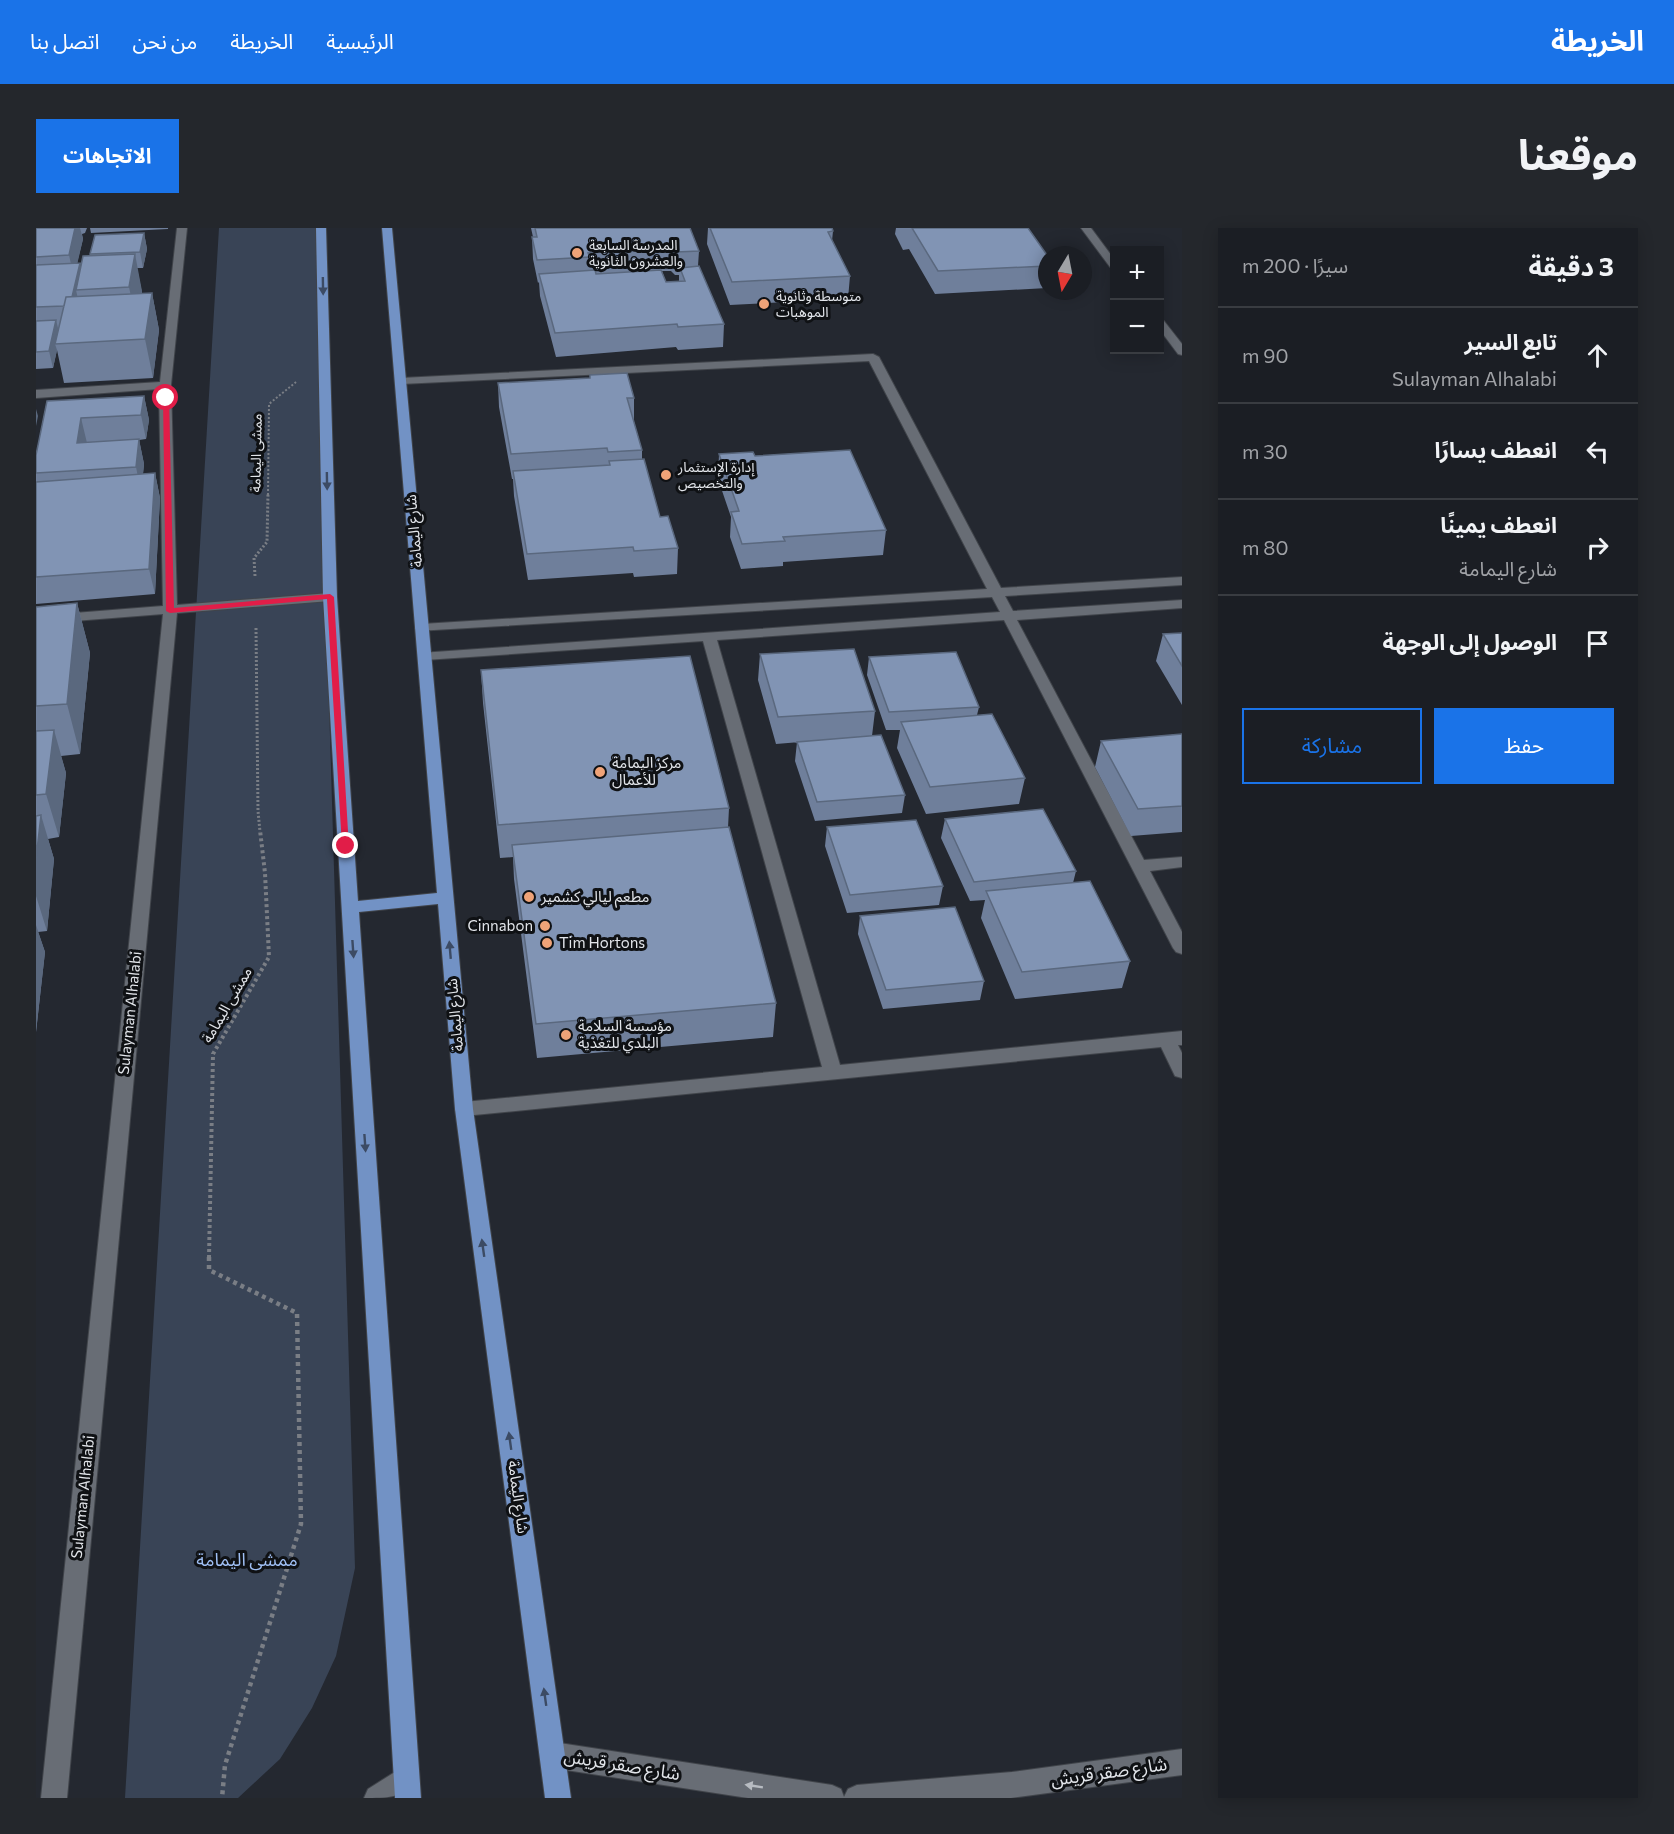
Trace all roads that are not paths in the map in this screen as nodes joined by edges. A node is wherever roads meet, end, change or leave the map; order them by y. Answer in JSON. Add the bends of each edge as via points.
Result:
{"nodes":[{"id":1,"x":182,"y":228,"type":"edge"},
{"id":2,"x":321,"y":228,"type":"edge"},
{"id":3,"x":387,"y":228,"type":"edge"},
{"id":4,"x":1086,"y":228,"type":"edge"},
{"id":5,"x":1110,"y":260,"type":"edge"},
{"id":6,"x":1164,"y":328,"type":"edge"},
{"id":7,"x":1182,"y":352,"type":"edge"},
{"id":8,"x":401,"y":381,"type":"junction"},
{"id":9,"x":165,"y":385,"type":"junction"},
{"id":10,"x":36,"y":394,"type":"edge"},
{"id":11,"x":1182,"y":581,"type":"edge"},
{"id":12,"x":998,"y":594,"type":"junction"},
{"id":13,"x":330,"y":597,"type":"junction"},
{"id":14,"x":1182,"y":604,"type":"edge"},
{"id":15,"x":170,"y":611,"type":"junction"},
{"id":16,"x":1010,"y":616,"type":"junction"},
{"id":17,"x":36,"y":620,"type":"edge"},
{"id":18,"x":422,"y":628,"type":"junction"},
{"id":19,"x":709,"y":637,"type":"junction"},
{"id":20,"x":424,"y":656,"type":"junction"},
{"id":21,"x":1182,"y":862,"type":"edge"},
{"id":22,"x":1140,"y":866,"type":"junction"},
{"id":23,"x":445,"y":898,"type":"junction"},
{"id":24,"x":350,"y":907,"type":"junction"},
{"id":25,"x":1182,"y":948,"type":"edge"},
{"id":26,"x":1174,"y":1038,"type":"edge"},
{"id":27,"x":1182,"y":1071,"type":"edge"},
{"id":28,"x":833,"y":1072,"type":"junction"},
{"id":29,"x":464,"y":1109,"type":"junction"},
{"id":30,"x":553,"y":1755,"type":"junction"},
{"id":31,"x":1182,"y":1762,"type":"edge"},
{"id":32,"x":407,"y":1788,"type":"edge"},
{"id":33,"x":1014,"y":1791,"type":"edge"},
{"id":34,"x":54,"y":1798,"type":"edge"},
{"id":35,"x":377,"y":1798,"type":"edge"},
{"id":36,"x":558,"y":1798,"type":"edge"},
{"id":37,"x":832,"y":1798,"type":"edge"},
{"id":38,"x":856,"y":1798,"type":"edge"}],
"edges":[{"from":1,"to":9,"type":"street","name":"Sulayman Alhalabi"},
{"from":2,"to":13,"type":"main road","one_way":true},
{"from":3,"to":8,"type":"main road","name":"شارع اليمامة"},
{"from":4,"to":5,"type":"street"},
{"from":6,"to":7,"type":"street"},
{"from":8,"to":12,"type":"street","via":[[873,357]]},
{"from":8,"to":18,"type":"main road","name":"شارع اليمامة"},
{"from":9,"to":10,"type":"street"},
{"from":9,"to":15,"type":"street","name":"Sulayman Alhalabi"},
{"from":11,"to":12,"type":"street"},
{"from":12,"to":16,"type":"street"},
{"from":12,"to":18,"type":"street"},
{"from":13,"to":15,"type":"street"},
{"from":13,"to":24,"type":"main road"},
{"from":14,"to":16,"type":"street"},
{"from":15,"to":17,"type":"street"},
{"from":15,"to":34,"type":"street","name":"Sulayman Alhalabi"},
{"from":16,"to":19,"type":"street"},
{"from":16,"to":22,"type":"street"},
{"from":18,"to":20,"type":"main road","name":"شارع اليمامة"},
{"from":19,"to":20,"type":"street"},
{"from":19,"to":28,"type":"street"},
{"from":20,"to":23,"type":"main road","name":"شارع اليمامة"},
{"from":21,"to":22,"type":"street"},
{"from":22,"to":25,"type":"street"},
{"from":23,"to":24,"type":"main road"},
{"from":29,"to":23,"type":"main road","name":"شارع اليمامة","one_way":true},
{"from":24,"to":32,"type":"main road","one_way":true},
{"from":26,"to":27,"type":"street"},
{"from":26,"to":28,"type":"street"},
{"from":28,"to":29,"type":"street"},
{"from":30,"to":29,"type":"main road","name":"شارع اليمامة","one_way":true},
{"from":30,"to":36,"type":"main road","name":"شارع اليمامة"},
{"from":37,"to":30,"type":"street","name":"شارع صقر قريش","one_way":true},
{"from":31,"to":33,"type":"street","name":"شارع صقر قريش"},
{"from":32,"to":35,"type":"street"},
{"from":33,"to":38,"type":"street","name":"شارع صقر قريش"}]}
